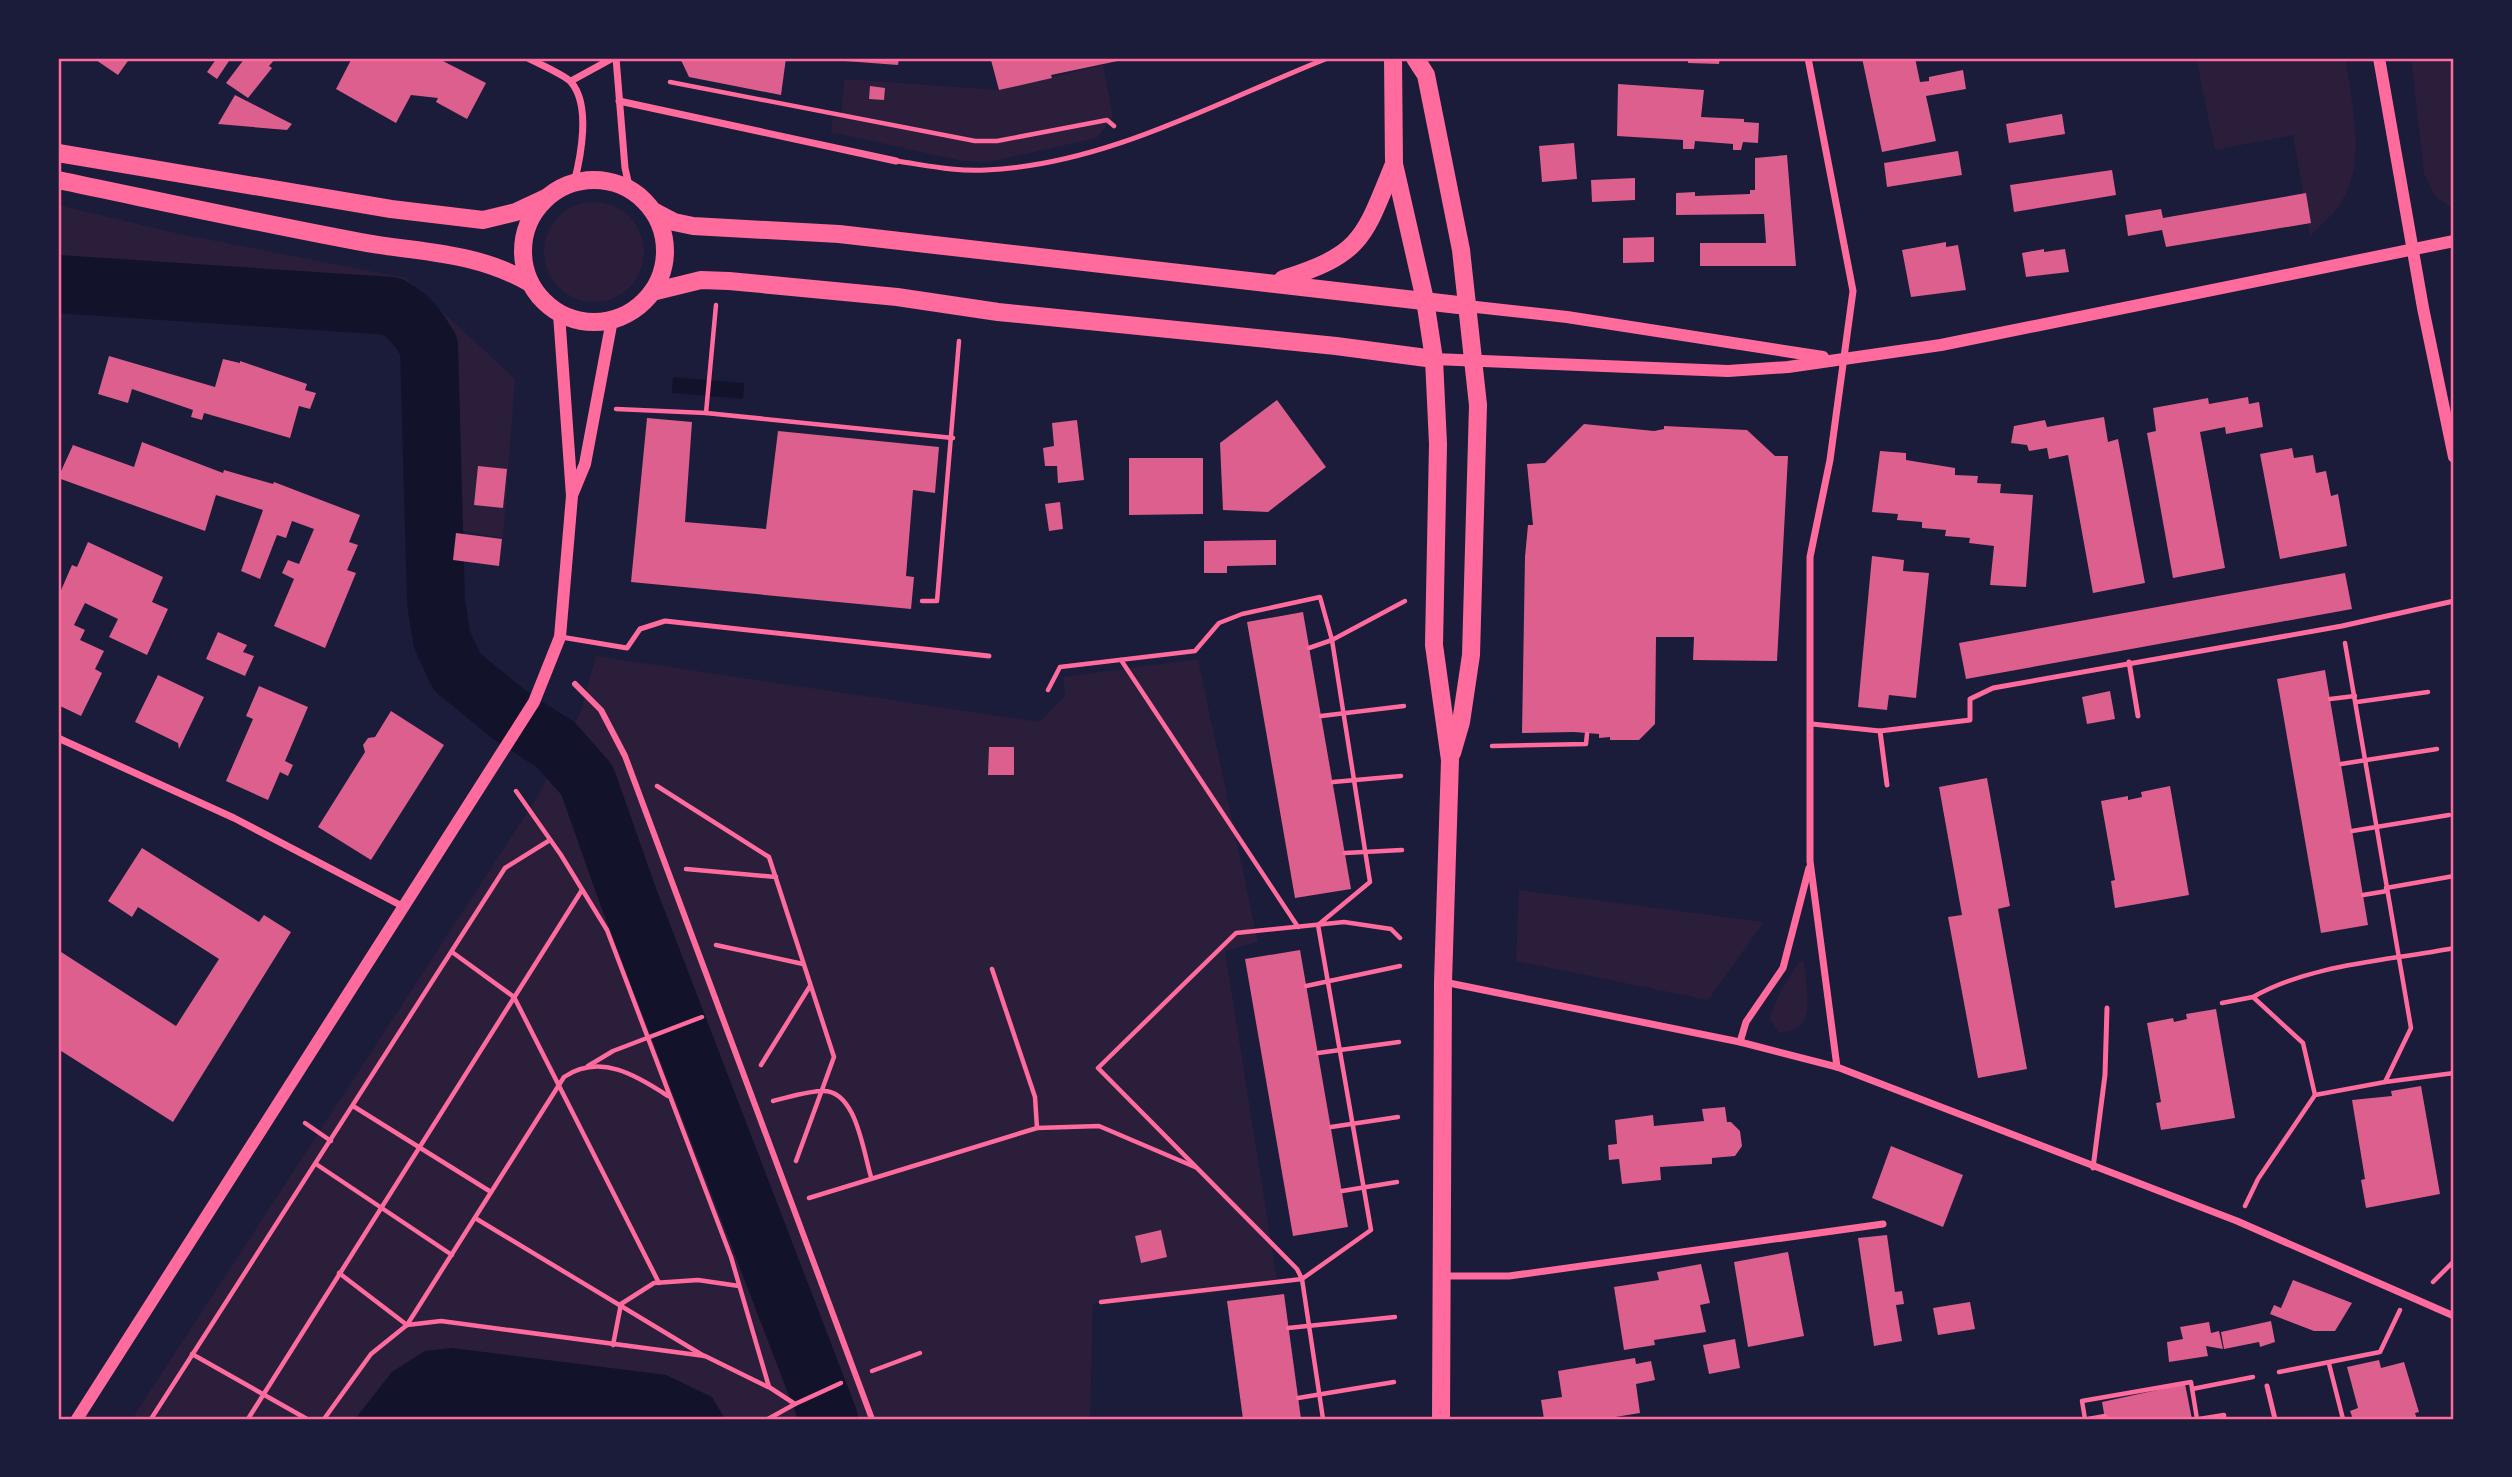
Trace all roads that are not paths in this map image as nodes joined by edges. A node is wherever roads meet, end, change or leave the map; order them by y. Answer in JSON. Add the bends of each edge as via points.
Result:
{"nodes":[{"id":1,"x":528,"y":58,"type":"edge"},
{"id":2,"x":615,"y":58,"type":"edge"},
{"id":3,"x":1328,"y":58,"type":"edge"},
{"id":4,"x":1393,"y":58,"type":"edge"},
{"id":5,"x":1415,"y":58,"type":"edge"},
{"id":6,"x":1808,"y":58,"type":"edge"},
{"id":7,"x":2379,"y":58,"type":"edge"},
{"id":8,"x":570,"y":81,"type":"junction"},
{"id":9,"x":619,"y":101,"type":"junction"},
{"id":10,"x":58,"y":153,"type":"edge"},
{"id":11,"x":896,"y":161,"type":"joint"},
{"id":12,"x":1394,"y":164,"type":"junction"},
{"id":13,"x":58,"y":180,"type":"edge"},
{"id":14,"x":574,"y":183,"type":"junction"},
{"id":15,"x":630,"y":190,"type":"junction"},
{"id":16,"x":546,"y":198,"type":"junction"},
{"id":17,"x":653,"y":211,"type":"junction"},
{"id":18,"x":2454,"y":242,"type":"edge"},
{"id":19,"x":2413,"y":250,"type":"junction"},
{"id":20,"x":1276,"y":281,"type":"junction"},
{"id":21,"x":530,"y":283,"type":"junction"},
{"id":22,"x":652,"y":292,"type":"junction"},
{"id":23,"x":1425,"y":300,"type":"junction"},
{"id":24,"x":1468,"y":306,"type":"junction"},
{"id":25,"x":559,"y":314,"type":"junction"},
{"id":26,"x":612,"y":320,"type":"junction"},
{"id":27,"x":1840,"y":358,"type":"junction"},
{"id":28,"x":1434,"y":359,"type":"junction"},
{"id":29,"x":1474,"y":361,"type":"junction"},
{"id":30,"x":2454,"y":457,"type":"edge"},
{"id":31,"x":572,"y":496,"type":"junction"},
{"id":32,"x":2454,"y":601,"type":"edge"},
{"id":33,"x":560,"y":637,"type":"junction"},
{"id":34,"x":989,"y":656,"type":"dead end"},
{"id":35,"x":2129,"y":662,"type":"junction"},
{"id":36,"x":575,"y":684,"type":"dead end"},
{"id":37,"x":2138,"y":716,"type":"dead end"},
{"id":38,"x":1812,"y":724,"type":"junction"},
{"id":39,"x":1880,"y":731,"type":"junction"},
{"id":40,"x":58,"y":738,"type":"edge"},
{"id":41,"x":1450,"y":760,"type":"junction"},
{"id":42,"x":1887,"y":785,"type":"dead end"},
{"id":43,"x":1810,"y":861,"type":"junction"},
{"id":44,"x":404,"y":907,"type":"junction"},
{"id":45,"x":1443,"y":982,"type":"junction"},
{"id":46,"x":2107,"y":1008,"type":"dead end"},
{"id":47,"x":1740,"y":1042,"type":"junction"},
{"id":48,"x":1837,"y":1067,"type":"junction"},
{"id":49,"x":2093,"y":1168,"type":"junction"},
{"id":50,"x":1883,"y":1224,"type":"dead end"},
{"id":51,"x":1442,"y":1276,"type":"junction"},
{"id":52,"x":2454,"y":1316,"type":"edge"},
{"id":53,"x":2267,"y":1386,"type":"dead end"},
{"id":54,"x":77,"y":1419,"type":"edge"},
{"id":55,"x":872,"y":1419,"type":"edge"},
{"id":56,"x":1441,"y":1419,"type":"edge"},
{"id":57,"x":2275,"y":1419,"type":"edge"}],
"edges":[{"from":1,"to":8,"type":"street"},
{"from":2,"to":8,"type":"street"},
{"from":2,"to":9,"type":"street"},
{"from":3,"to":11,"type":"lane","via":[[1129,140],[1065,157],[985,170]]},
{"from":4,"to":12,"type":"main road"},
{"from":5,"to":24,"type":"main road","via":[[1426,75]]},
{"from":6,"to":27,"type":"street","via":[[1851,269],[1853,291]]},
{"from":7,"to":19,"type":"street"},
{"from":8,"to":14,"type":"street","via":[[582,110]]},
{"from":9,"to":11,"type":"street"},
{"from":9,"to":15,"type":"street"},
{"from":10,"to":16,"type":"main road","via":[[483,220]]},
{"from":12,"to":20,"type":"main road","via":[[1370,222],[1350,249],[1316,269]]},
{"from":12,"to":23,"type":"main road"},
{"from":13,"to":21,"type":"main road","via":[[365,243],[472,258]]},
{"from":14,"to":15,"type":"main road","via":[[603,181]]},
{"from":14,"to":16,"type":"main road"},
{"from":15,"to":17,"type":"main road"},
{"from":16,"to":21,"type":"main road","via":[[526,229],[524,265]]},
{"from":17,"to":20,"type":"main road","via":[[693,226],[839,234]]},
{"from":17,"to":22,"type":"main road","via":[[665,251]]},
{"from":18,"to":19,"type":"street"},
{"from":19,"to":27,"type":"street","via":[[1941,345]]},
{"from":19,"to":30,"type":"street"},
{"from":20,"to":23,"type":"main road"},
{"from":21,"to":25,"type":"main road"},
{"from":22,"to":26,"type":"main road","via":[[628,314]]},
{"from":22,"to":28,"type":"main road","via":[[701,280],[729,281]]},
{"from":23,"to":24,"type":"main road"},
{"from":23,"to":28,"type":"main road"},
{"from":24,"to":27,"type":"street"},
{"from":24,"to":29,"type":"main road"},
{"from":25,"to":26,"type":"main road","via":[[576,320]]},
{"from":25,"to":31,"type":"street"},
{"from":26,"to":31,"type":"street","via":[[585,464]]},
{"from":27,"to":29,"type":"street","via":[[1788,368],[1728,371]]},
{"from":27,"to":38,"type":"street","via":[[1830,460],[1810,557]]},
{"from":28,"to":29,"type":"street"},
{"from":28,"to":41,"type":"main road","via":[[1438,444],[1434,645]]},
{"from":29,"to":41,"type":"main road","via":[[1478,443],[1471,654]]},
{"from":31,"to":33,"type":"street"},
{"from":32,"to":35,"type":"lane","via":[[2342,626]]},
{"from":33,"to":34,"type":"lane","via":[[627,648],[640,629],[665,621]]},
{"from":33,"to":44,"type":"street","via":[[534,702]]},
{"from":35,"to":37,"type":"lane"},
{"from":35,"to":39,"type":"lane","via":[[1993,688],[1970,699],[1970,720]]},
{"from":36,"to":55,"type":"street","via":[[601,710],[629,769]]},
{"from":38,"to":39,"type":"lane"},
{"from":38,"to":43,"type":"street"},
{"from":39,"to":42,"type":"lane"},
{"from":40,"to":44,"type":"street","via":[[234,818]]},
{"from":41,"to":45,"type":"main road"},
{"from":43,"to":47,"type":"street","via":[[1790,950],[1746,1022]]},
{"from":43,"to":48,"type":"street"},
{"from":44,"to":54,"type":"street"},
{"from":45,"to":47,"type":"street"},
{"from":45,"to":51,"type":"main road"},
{"from":46,"to":49,"type":"lane","via":[[2105,1075]]},
{"from":47,"to":48,"type":"street"},
{"from":48,"to":49,"type":"street"},
{"from":49,"to":52,"type":"street","via":[[2237,1221]]},
{"from":50,"to":51,"type":"street","via":[[1509,1276]]},
{"from":51,"to":56,"type":"main road"},
{"from":53,"to":57,"type":"lane"}]}
